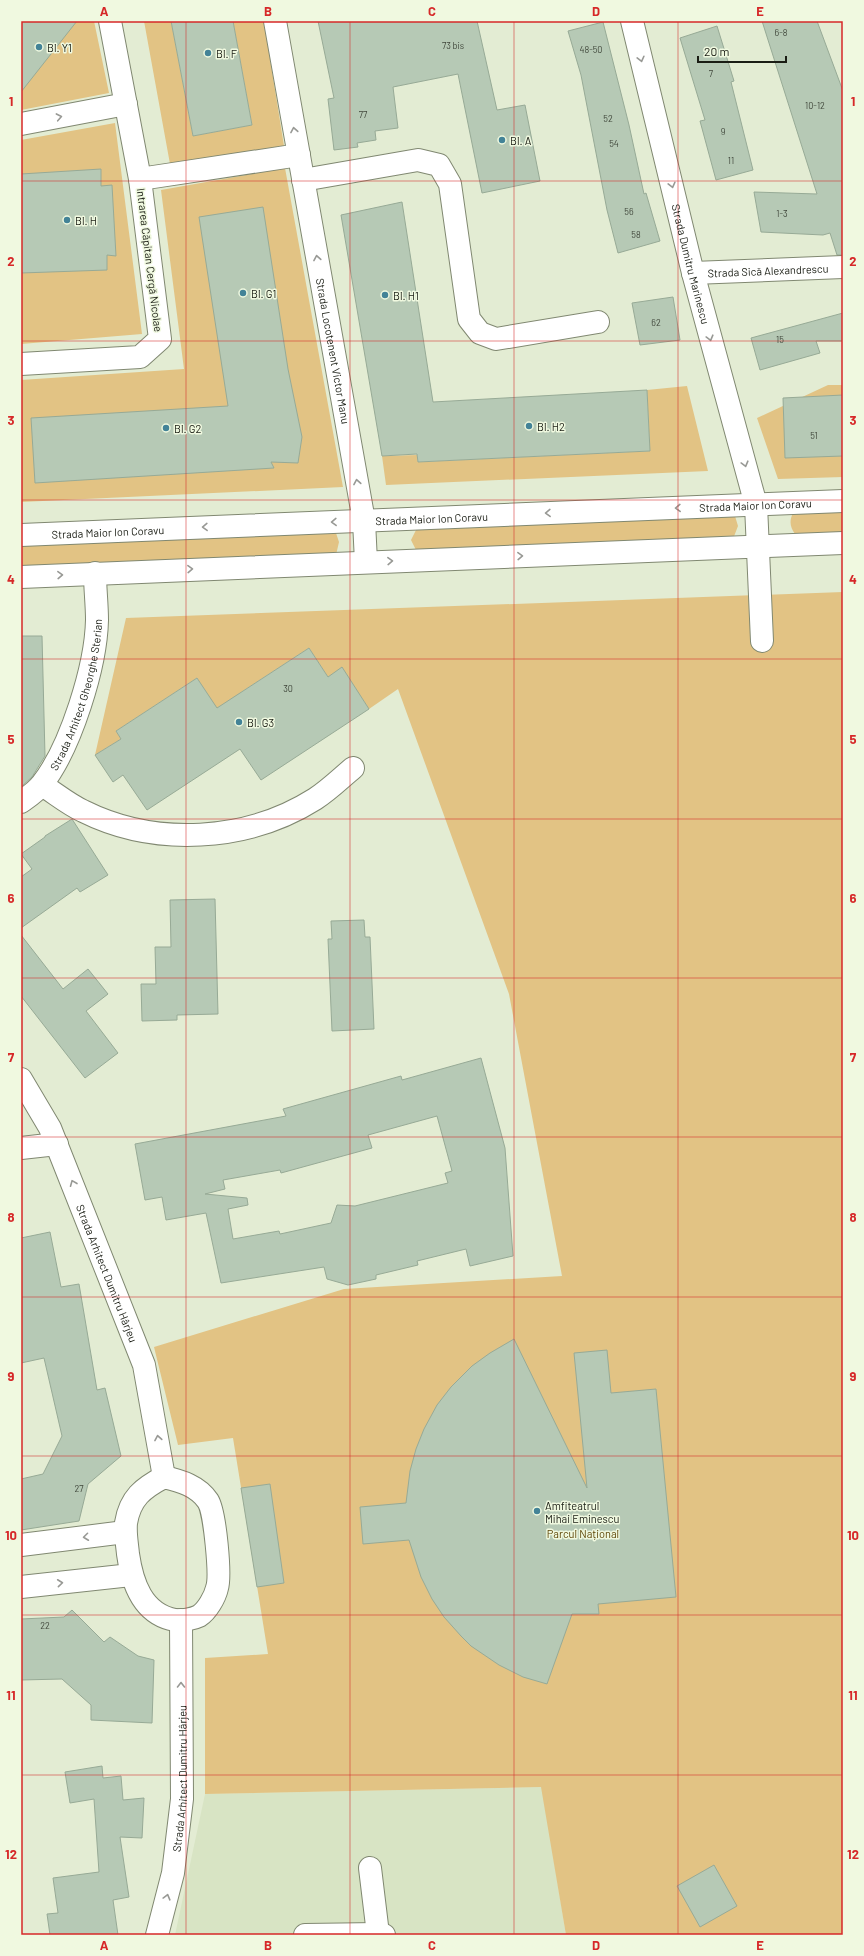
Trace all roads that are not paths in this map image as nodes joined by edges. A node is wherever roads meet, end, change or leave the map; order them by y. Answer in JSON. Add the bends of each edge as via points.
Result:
{"nodes":[{"id":1,"x":110,"y":21,"type":"edge"},
{"id":2,"x":275,"y":21,"type":"edge"},
{"id":3,"x":632,"y":21,"type":"edge"},
{"id":4,"x":126,"y":104,"type":"junction"},
{"id":5,"x":21,"y":124,"type":"edge"},
{"id":6,"x":299,"y":155,"type":"junction"},
{"id":7,"x":140,"y":179,"type":"junction"},
{"id":8,"x":303,"y":180,"type":"junction"},
{"id":9,"x":843,"y":267,"type":"edge"},
{"id":10,"x":693,"y":273,"type":"junction"},
{"id":11,"x":598,"y":322,"type":"dead end"},
{"id":12,"x":21,"y":364,"type":"edge"},
{"id":13,"x":843,"y":501,"type":"edge"},
{"id":14,"x":756,"y":505,"type":"junction"},
{"id":15,"x":364,"y":521,"type":"junction"},
{"id":16,"x":21,"y":535,"type":"edge"},
{"id":17,"x":843,"y":543,"type":"edge"},
{"id":18,"x":758,"y":546,"type":"junction"},
{"id":19,"x":366,"y":562,"type":"junction"},
{"id":20,"x":95,"y":574,"type":"junction"},
{"id":21,"x":21,"y":576,"type":"edge"},
{"id":22,"x":762,"y":641,"type":"dead end"},
{"id":23,"x":353,"y":768,"type":"dead end"},
{"id":24,"x":42,"y":785,"type":"junction"},
{"id":25,"x":21,"y":802,"type":"edge"},
{"id":26,"x":21,"y":1079,"type":"edge"},
{"id":27,"x":57,"y":1144,"type":"junction"},
{"id":28,"x":21,"y":1148,"type":"edge"},
{"id":29,"x":164,"y":1477,"type":"junction"},
{"id":30,"x":125,"y":1532,"type":"junction"},
{"id":31,"x":21,"y":1545,"type":"edge"},
{"id":32,"x":131,"y":1575,"type":"junction"},
{"id":33,"x":21,"y":1587,"type":"edge"},
{"id":34,"x":181,"y":1620,"type":"junction"},
{"id":35,"x":370,"y":1868,"type":"dead end"},
{"id":36,"x":381,"y":1934,"type":"edge"},
{"id":37,"x":157,"y":1935,"type":"edge"},
{"id":38,"x":305,"y":1935,"type":"edge"}],
"edges":[{"from":1,"to":4,"type":"street","name":"Intrarea Căpitan Cergă Nicolae"},
{"from":6,"to":2,"type":"street","name":"Strada Locotenent Victor Manu","one_way":true},
{"from":3,"to":10,"type":"street","name":"Strada Dumitru Marinescu","one_way":true},
{"from":5,"to":4,"type":"street","one_way":true},
{"from":4,"to":7,"type":"street","name":"Intrarea Căpitan Cergă Nicolae"},
{"from":6,"to":7,"type":"street","name":"Intrarea Căpitan Cergă Nicolae"},
{"from":6,"to":8,"type":"street","name":"Strada Locotenent Victor Manu"},
{"from":7,"to":12,"type":"street","name":"Intrarea Căpitan Cergă Nicolae","via":[[160,340],[140,357]]},
{"from":8,"to":11,"type":"street","via":[[418,160],[439,166],[450,184],[469,319],[480,333],[496,340]]},
{"from":15,"to":8,"type":"street","name":"Strada Locotenent Victor Manu","one_way":true},
{"from":9,"to":10,"type":"street","name":"Strada Sică Alexandrescu"},
{"from":10,"to":14,"type":"street","name":"Strada Dumitru Marinescu","one_way":true},
{"from":13,"to":14,"type":"street","name":"Strada Maior Ion Coravu"},
{"from":14,"to":15,"type":"street","name":"Strada Maior Ion Coravu","one_way":true},
{"from":14,"to":18,"type":"street","name":"Strada Dumitru Marinescu"},
{"from":15,"to":16,"type":"street","name":"Strada Maior Ion Coravu","one_way":true},
{"from":15,"to":19,"type":"street","name":"Strada Locotenent Victor Manu"},
{"from":17,"to":18,"type":"street"},
{"from":19,"to":18,"type":"street","one_way":true},
{"from":18,"to":22,"type":"street","name":"Strada Dumitru Marinescu"},
{"from":20,"to":19,"type":"street","one_way":true},
{"from":21,"to":20,"type":"street","one_way":true},
{"from":20,"to":24,"type":"street","name":"Strada Arhitect Gheorghe Sterian","via":[[97,621],[92,659],[70,733],[54,767]]},
{"from":23,"to":24,"type":"street","via":[[316,799],[272,821],[225,833],[176,836],[128,828],[83,811]]},
{"from":24,"to":25,"type":"street","name":"Strada Arhitect Gheorghe Sterian"},
{"from":26,"to":27,"type":"street","name":"Strada Arhitect Dumitru Hârjeu"},
{"from":27,"to":28,"type":"street"},
{"from":29,"to":27,"type":"street","name":"Strada Arhitect Dumitru Hârjeu","one_way":true,"via":[[144,1365]]},
{"from":29,"to":30,"type":"street","via":[[146,1487],[133,1502]]},
{"from":29,"to":34,"type":"street","via":[[182,1481],[198,1491],[209,1502],[212,1513],[219,1572],[218,1588],[199,1616]]},
{"from":30,"to":31,"type":"street","one_way":true},
{"from":30,"to":32,"type":"street"},
{"from":33,"to":32,"type":"street","one_way":true},
{"from":32,"to":34,"type":"street","via":[[148,1606],[165,1618]]},
{"from":37,"to":34,"type":"street","name":"Strada Arhitect Dumitru Hârjeu","one_way":true,"via":[[173,1873],[182,1799]]},
{"from":35,"to":36,"type":"street"},
{"from":36,"to":38,"type":"street"}]}
